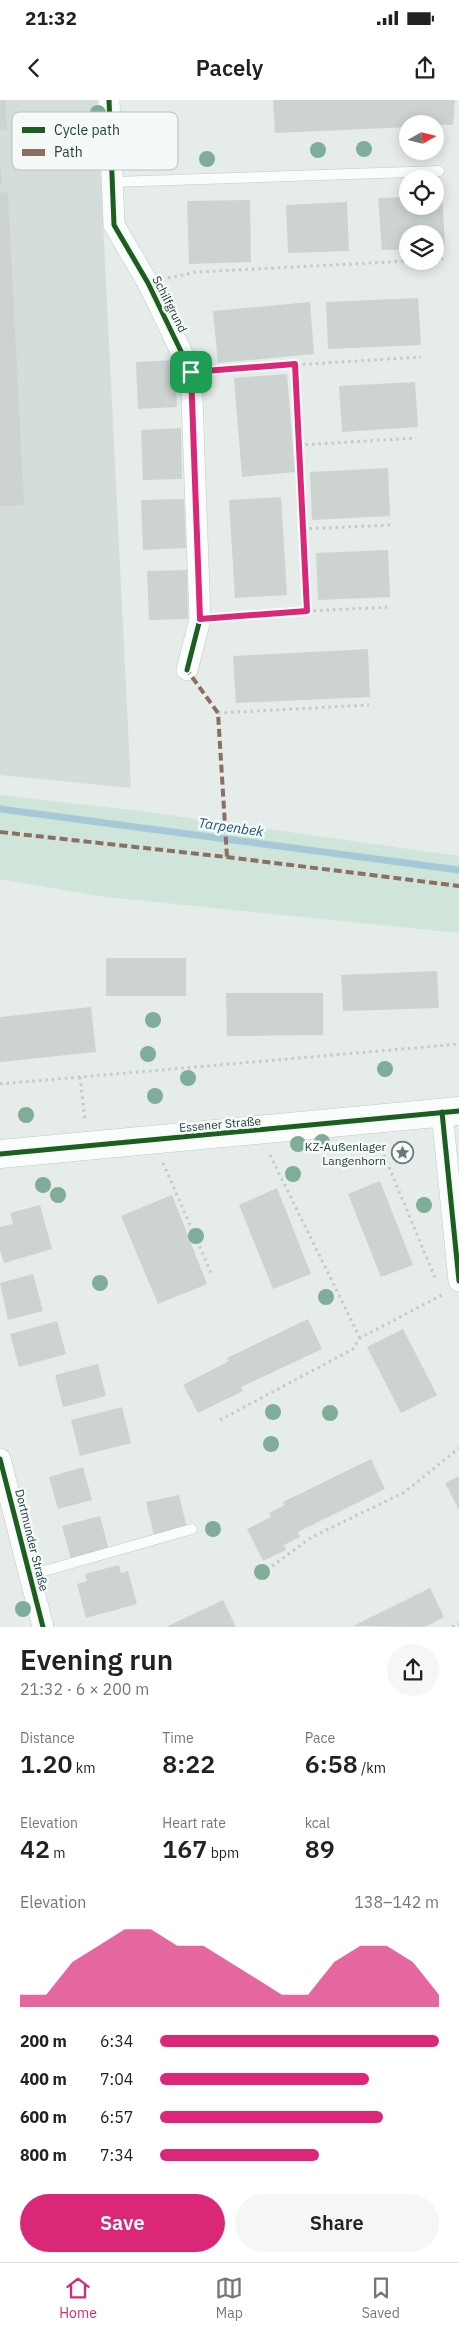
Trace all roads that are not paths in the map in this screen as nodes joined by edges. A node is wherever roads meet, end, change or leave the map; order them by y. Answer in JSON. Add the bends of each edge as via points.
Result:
{"nodes":[{"id":1,"x":112,"y":170,"type":"edge"},
{"id":2,"x":399,"y":173,"type":"edge"},
{"id":3,"x":113,"y":182,"type":"junction"},
{"id":4,"x":187,"y":670,"type":"dead end"},
{"id":5,"x":450,"y":1112,"type":"edge"},
{"id":6,"x":0,"y":1154,"type":"edge"},
{"id":7,"x":455,"y":1286,"type":"edge"},
{"id":8,"x":0,"y":1459,"type":"edge"},
{"id":9,"x":192,"y":1530,"type":"dead end"},
{"id":10,"x":30,"y":1575,"type":"junction"},
{"id":11,"x":43,"y":1627,"type":"edge"}],
"edges":[{"from":1,"to":3,"type":"street","name":"Schilfgrund"},
{"from":2,"to":3,"type":"lane"},
{"from":3,"to":4,"type":"street","name":"Schilfgrund","via":[[114,225],[148,282],[191,372],[200,619]]},
{"from":5,"to":6,"type":"street","name":"Essener Straße"},
{"from":5,"to":7,"type":"street","name":"Essener Straße"},
{"from":8,"to":10,"type":"street","name":"Dortmunder Straße"},
{"from":9,"to":10,"type":"lane"},
{"from":10,"to":11,"type":"street","name":"Dortmunder Straße"}]}
